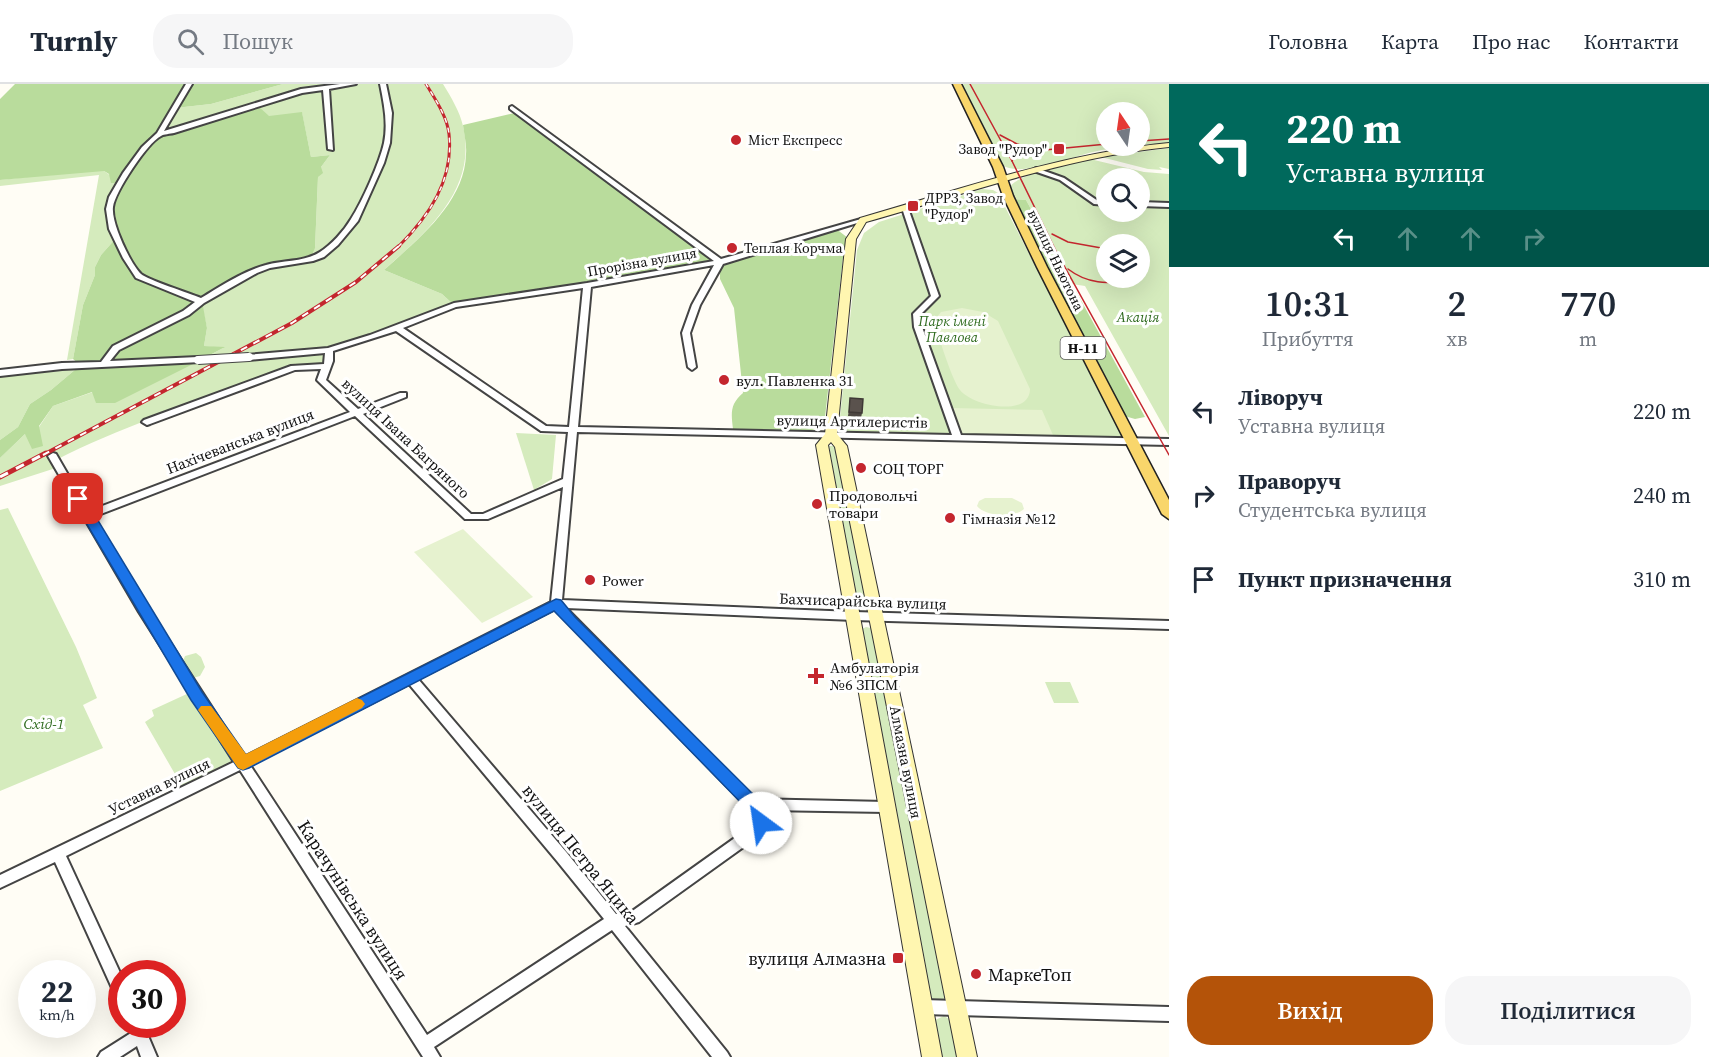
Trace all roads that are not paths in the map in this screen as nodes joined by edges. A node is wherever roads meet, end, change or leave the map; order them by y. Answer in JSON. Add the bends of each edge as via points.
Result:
{"nodes":[{"id":1,"x":189,"y":84,"type":"edge"},
{"id":2,"x":353,"y":84,"type":"edge"},
{"id":3,"x":383,"y":84,"type":"edge"},
{"id":4,"x":957,"y":84,"type":"edge"},
{"id":5,"x":326,"y":89,"type":"junction"},
{"id":6,"x":512,"y":108,"type":"dead end"},
{"id":7,"x":159,"y":134,"type":"junction"},
{"id":8,"x":1169,"y":145,"type":"edge"},
{"id":9,"x":331,"y":149,"type":"dead end"},
{"id":10,"x":1036,"y":170,"type":"junction"},
{"id":11,"x":1003,"y":179,"type":"junction"},
{"id":12,"x":1096,"y":203,"type":"edge"},
{"id":13,"x":1150,"y":204,"type":"edge"},
{"id":14,"x":1169,"y":205,"type":"edge"},
{"id":15,"x":905,"y":208,"type":"junction"},
{"id":16,"x":863,"y":220,"type":"junction"},
{"id":17,"x":720,"y":262,"type":"junction"},
{"id":18,"x":587,"y":285,"type":"junction"},
{"id":19,"x":201,"y":301,"type":"junction"},
{"id":20,"x":397,"y":328,"type":"junction"},
{"id":21,"x":329,"y":350,"type":"junction"},
{"id":22,"x":104,"y":364,"type":"junction"},
{"id":23,"x":326,"y":366,"type":"junction"},
{"id":24,"x":309,"y":367,"type":"junction"},
{"id":25,"x":692,"y":367,"type":"dead end"},
{"id":26,"x":0,"y":373,"type":"edge"},
{"id":27,"x":321,"y":380,"type":"junction"},
{"id":28,"x":403,"y":394,"type":"dead end"},
{"id":29,"x":357,"y":413,"type":"junction"},
{"id":30,"x":147,"y":422,"type":"dead end"},
{"id":31,"x":572,"y":429,"type":"junction"},
{"id":32,"x":831,"y":435,"type":"junction"},
{"id":33,"x":958,"y":438,"type":"junction"},
{"id":34,"x":1132,"y":442,"type":"junction"},
{"id":35,"x":1169,"y":442,"type":"edge"},
{"id":36,"x":53,"y":456,"type":"dead end"},
{"id":37,"x":567,"y":481,"type":"junction"},
{"id":38,"x":1169,"y":514,"type":"edge"},
{"id":39,"x":88,"y":515,"type":"junction"},
{"id":40,"x":556,"y":604,"type":"junction"},
{"id":41,"x":854,"y":616,"type":"junction"},
{"id":42,"x":877,"y":617,"type":"junction"},
{"id":43,"x":1169,"y":625,"type":"edge"},
{"id":44,"x":410,"y":677,"type":"junction"},
{"id":45,"x":243,"y":763,"type":"junction"},
{"id":46,"x":752,"y":804,"type":"junction"},
{"id":47,"x":886,"y":807,"type":"junction"},
{"id":48,"x":58,"y":854,"type":"junction"},
{"id":49,"x":0,"y":882,"type":"edge"},
{"id":50,"x":613,"y":921,"type":"junction"},
{"id":51,"x":108,"y":963,"type":"edge"},
{"id":52,"x":923,"y":1007,"type":"junction"},
{"id":53,"x":956,"y":1008,"type":"junction"},
{"id":54,"x":1169,"y":1014,"type":"edge"},
{"id":55,"x":129,"y":1038,"type":"edge"},
{"id":56,"x":141,"y":1038,"type":"edge"},
{"id":57,"x":428,"y":1051,"type":"edge"},
{"id":58,"x":106,"y":1057,"type":"edge"},
{"id":59,"x":149,"y":1057,"type":"edge"},
{"id":60,"x":722,"y":1057,"type":"edge"},
{"id":61,"x":932,"y":1057,"type":"edge"},
{"id":62,"x":966,"y":1057,"type":"edge"}],
"edges":[{"from":1,"to":7,"type":"street"},
{"from":2,"to":5,"type":"street"},
{"from":3,"to":19,"type":"street","via":[[389,113],[387,142],[381,163],[348,228],[321,255],[261,268]]},
{"from":4,"to":11,"type":"main road","number":"Н-11"},
{"from":5,"to":7,"type":"street","via":[[302,91]]},
{"from":5,"to":9,"type":"street"},
{"from":6,"to":17,"type":"street"},
{"from":7,"to":19,"type":"street","via":[[144,148],[112,196],[111,221],[139,276]]},
{"from":8,"to":10,"type":"street","name":"Прорізна вулиця","via":[[1117,150]]},
{"from":10,"to":11,"type":"street","name":"Прорізна вулиця"},
{"from":10,"to":12,"type":"street","via":[[1062,179]]},
{"from":11,"to":15,"type":"street","name":"Прорізна вулиця"},
{"from":11,"to":34,"type":"main road","name":"вулиця Ньютона","number":"Н-11","via":[[1014,210]]},
{"from":13,"to":14,"type":"street"},
{"from":15,"to":16,"type":"street","name":"Прорізна вулиця"},
{"from":15,"to":33,"type":"street","via":[[935,296],[917,314],[918,327]]},
{"from":16,"to":17,"type":"street","name":"Прорізна вулиця"},
{"from":16,"to":32,"type":"street","name":"Алмазна вулиця","via":[[849,249]]},
{"from":17,"to":18,"type":"street","name":"Прорізна вулиця"},
{"from":17,"to":25,"type":"street","via":[[686,333]]},
{"from":18,"to":20,"type":"street","name":"Прорізна вулиця","via":[[454,304]]},
{"from":18,"to":31,"type":"street"},
{"from":19,"to":22,"type":"street","via":[[186,313],[116,348]]},
{"from":20,"to":21,"type":"street","name":"Прорізна вулиця"},
{"from":20,"to":31,"type":"street","name":"вулиця Артилеристів","via":[[544,429]]},
{"from":21,"to":22,"type":"street","name":"Прорізна вулиця","bridge":true},
{"from":21,"to":23,"type":"street","name":"вулиця Івана Багряного"},
{"from":22,"to":26,"type":"street","name":"Прорізна вулиця"},
{"from":23,"to":24,"type":"street"},
{"from":23,"to":27,"type":"street","name":"вулиця Івана Багряного"},
{"from":24,"to":27,"type":"street"},
{"from":24,"to":30,"type":"street","via":[[294,368]]},
{"from":27,"to":29,"type":"street","name":"вулиця Івана Багряного"},
{"from":28,"to":29,"type":"street","name":"Нахічеванська вулиця"},
{"from":29,"to":37,"type":"street","name":"вулиця Івана Багряного","via":[[469,517],[484,516]]},
{"from":29,"to":39,"type":"street","name":"Нахічеванська вулиця"},
{"from":31,"to":32,"type":"street","name":"вулиця Артилеристів"},
{"from":31,"to":37,"type":"street"},
{"from":32,"to":33,"type":"street","name":"вулиця Артилеристів"},
{"from":32,"to":41,"type":"street","name":"Алмазна вулиця","via":[[822,445]]},
{"from":32,"to":42,"type":"street","name":"Алмазна вулиця","via":[[841,446]]},
{"from":33,"to":34,"type":"street","name":"вулиця Артилеристів"},
{"from":34,"to":35,"type":"street","name":"вулиця Артилеристів"},
{"from":34,"to":38,"type":"main road","name":"вулиця Ньютона","number":"Н-11"},
{"from":36,"to":39,"type":"street","name":"Карачунівська вулиця"},
{"from":37,"to":40,"type":"street"},
{"from":39,"to":45,"type":"street","name":"Карачунівська вулиця","via":[[196,696]]},
{"from":40,"to":41,"type":"street","name":"Бахчисарайська вулиця"},
{"from":40,"to":44,"type":"street","name":"Уставна вулиця"},
{"from":40,"to":46,"type":"street"},
{"from":41,"to":42,"type":"street","name":"Бахчисарайська вулиця"},
{"from":41,"to":47,"type":"street","name":"Алмазна вулиця"},
{"from":42,"to":43,"type":"street","name":"Бахчисарайська вулиця"},
{"from":42,"to":53,"type":"street","name":"Алмазна вулиця"},
{"from":44,"to":45,"type":"street","name":"Уставна вулиця"},
{"from":44,"to":50,"type":"street","name":"вулиця Петра Яцика"},
{"from":45,"to":48,"type":"street","name":"Уставна вулиця"},
{"from":45,"to":57,"type":"street","name":"Карачунівська вулиця"},
{"from":46,"to":47,"type":"street"},
{"from":46,"to":50,"type":"street","via":[[760,812],[758,830],[634,918]]},
{"from":47,"to":52,"type":"street","name":"Алмазна вулиця"},
{"from":48,"to":49,"type":"street","name":"Уставна вулиця"},
{"from":48,"to":51,"type":"street"},
{"from":50,"to":57,"type":"street"},
{"from":50,"to":60,"type":"street","name":"вулиця Петра Яцика"},
{"from":52,"to":53,"type":"street"},
{"from":52,"to":61,"type":"street","name":"Алмазна вулиця"},
{"from":53,"to":54,"type":"street"},
{"from":53,"to":62,"type":"street","name":"Алмазна вулиця"},
{"from":55,"to":58,"type":"street"},
{"from":56,"to":59,"type":"street"}]}
